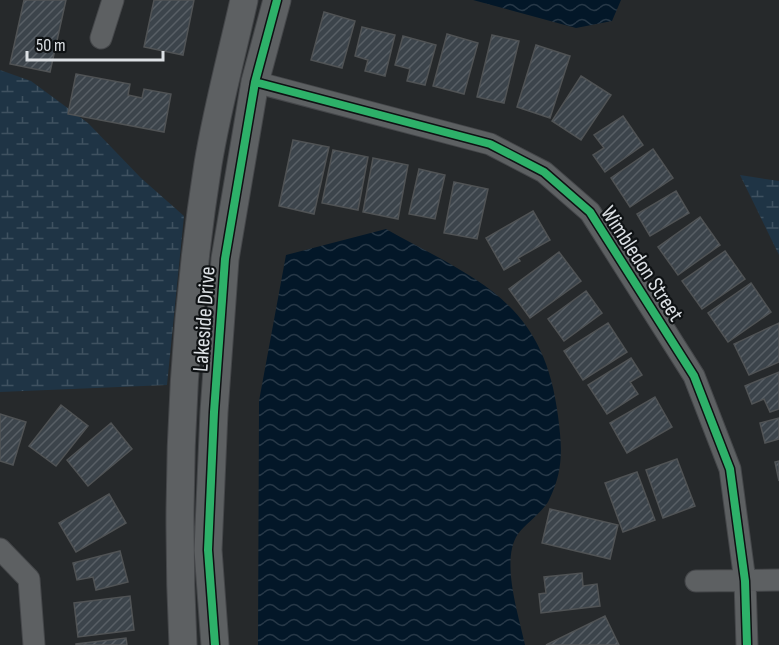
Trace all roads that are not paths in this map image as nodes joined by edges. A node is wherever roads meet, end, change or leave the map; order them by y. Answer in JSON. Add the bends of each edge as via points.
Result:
{"nodes":[{"id":1,"x":113,"y":0,"type":"edge"},
{"id":2,"x":244,"y":0,"type":"edge"},
{"id":3,"x":277,"y":0,"type":"edge"},
{"id":4,"x":101,"y":38,"type":"dead end"},
{"id":5,"x":255,"y":82,"type":"junction"},
{"id":6,"x":0,"y":549,"type":"edge"},
{"id":7,"x":779,"y":580,"type":"edge"},
{"id":8,"x":696,"y":581,"type":"dead end"},
{"id":9,"x":745,"y":581,"type":"junction"},
{"id":10,"x":34,"y":645,"type":"edge"},
{"id":11,"x":183,"y":645,"type":"edge"},
{"id":12,"x":215,"y":645,"type":"edge"},
{"id":13,"x":747,"y":645,"type":"edge"}],
"edges":[{"from":1,"to":4,"type":"street"},
{"from":2,"to":11,"type":"street","name":"Lakeside Drive","via":[[209,162],[195,256],[182,416],[178,551]]},
{"from":3,"to":5,"type":"street","name":"Lakeside Drive"},
{"from":5,"to":9,"type":"street","name":"Wimbledon Street","via":[[490,144],[544,172],[590,212],[694,376],[730,470]]},
{"from":5,"to":12,"type":"street","name":"Lakeside Drive","via":[[225,260],[214,412],[208,550]]},
{"from":6,"to":10,"type":"street","via":[[29,579]]},
{"from":7,"to":9,"type":"street"},
{"from":8,"to":9,"type":"street"},
{"from":9,"to":13,"type":"street","name":"Wimbledon Street"}]}
